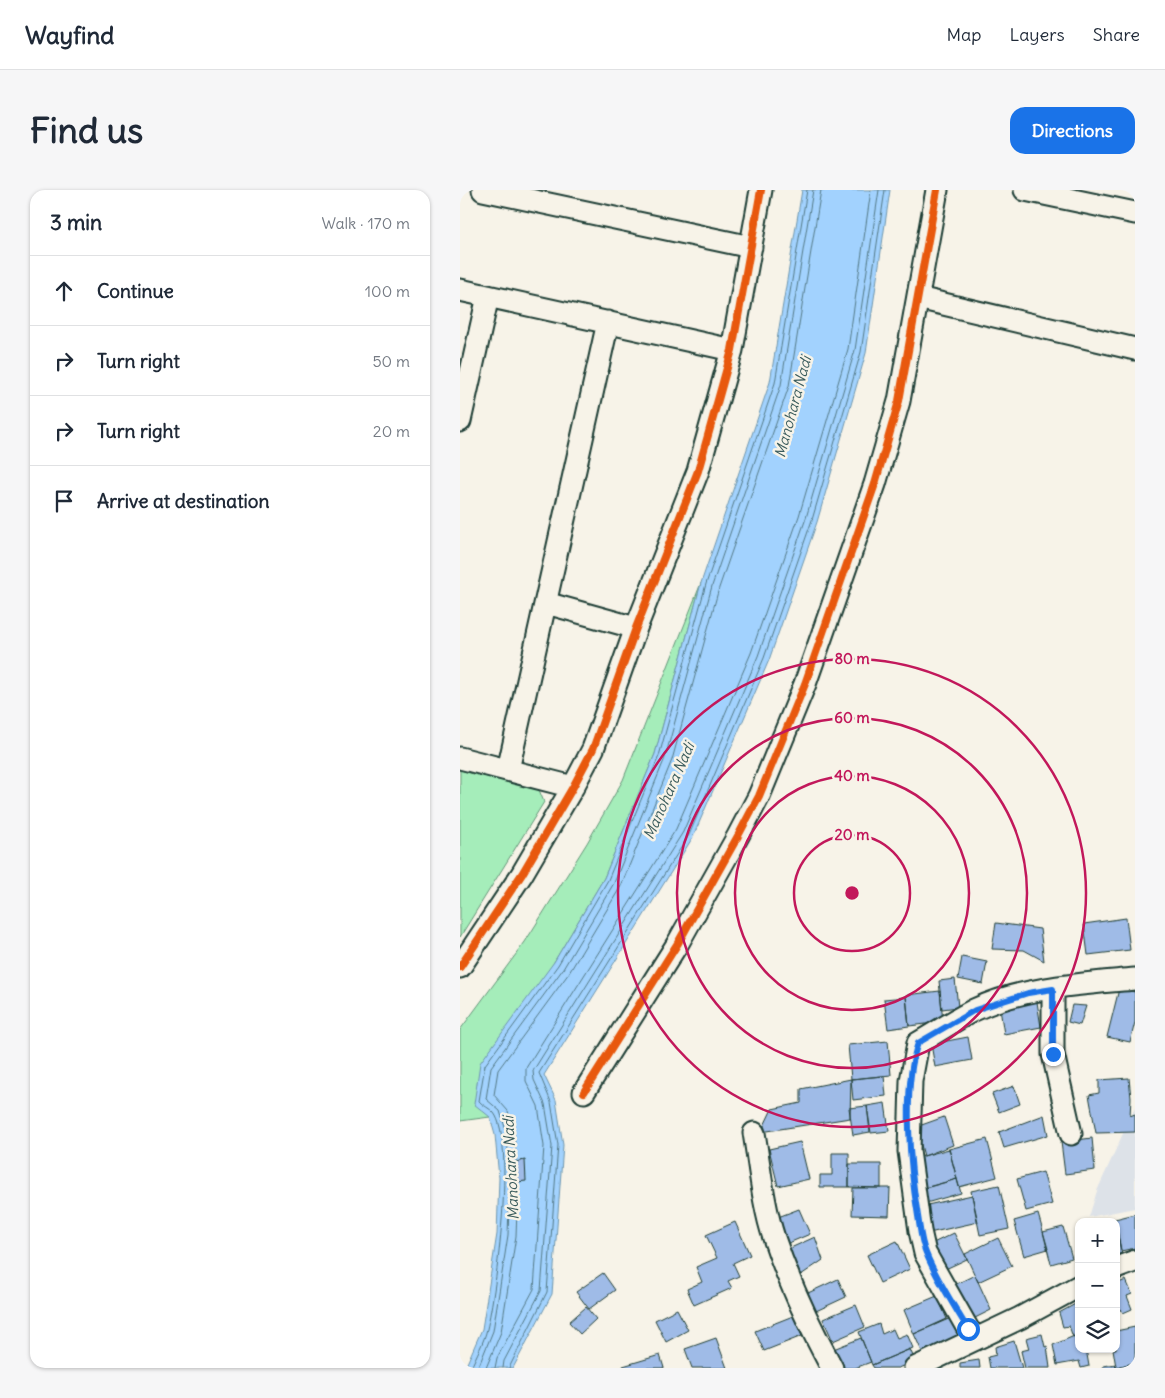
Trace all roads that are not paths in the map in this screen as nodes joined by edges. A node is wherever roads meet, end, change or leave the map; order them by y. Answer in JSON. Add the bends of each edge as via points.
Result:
{"nodes":[{"id":1,"x":483,"y":190,"type":"edge"},
{"id":2,"x":762,"y":190,"type":"edge"},
{"id":3,"x":937,"y":190,"type":"edge"},
{"id":4,"x":1025,"y":190,"type":"edge"},
{"id":5,"x":1135,"y":213,"type":"edge"},
{"id":6,"x":751,"y":247,"type":"junction"},
{"id":7,"x":460,"y":290,"type":"edge"},
{"id":8,"x":488,"y":296,"type":"junction"},
{"id":9,"x":918,"y":298,"type":"junction"},
{"id":10,"x":608,"y":322,"type":"junction"},
{"id":11,"x":1135,"y":348,"type":"edge"},
{"id":12,"x":732,"y":350,"type":"junction"},
{"id":13,"x":460,"y":421,"type":"edge"},
{"id":14,"x":546,"y":603,"type":"junction"},
{"id":15,"x":636,"y":628,"type":"junction"},
{"id":16,"x":460,"y":758,"type":"edge"},
{"id":17,"x":508,"y":770,"type":"junction"},
{"id":18,"x":573,"y":787,"type":"junction"},
{"id":19,"x":460,"y":967,"type":"edge"},
{"id":20,"x":1135,"y":979,"type":"edge"},
{"id":21,"x":1053,"y":989,"type":"junction"},
{"id":22,"x":584,"y":1092,"type":"dead end"},
{"id":23,"x":754,"y":1133,"type":"dead end"},
{"id":24,"x":1071,"y":1134,"type":"dead end"},
{"id":25,"x":1135,"y":1261,"type":"edge"},
{"id":26,"x":1120,"y":1267,"type":"edge"},
{"id":27,"x":1075,"y":1288,"type":"edge"},
{"id":28,"x":976,"y":1338,"type":"junction"},
{"id":29,"x":832,"y":1368,"type":"edge"},
{"id":30,"x":915,"y":1368,"type":"edge"}],
"edges":[{"from":1,"to":6,"type":"street"},
{"from":2,"to":6,"type":"street"},
{"from":3,"to":9,"type":"street"},
{"from":4,"to":5,"type":"street"},
{"from":6,"to":12,"type":"street"},
{"from":7,"to":8,"type":"street"},
{"from":8,"to":10,"type":"street"},
{"from":8,"to":13,"type":"street"},
{"from":9,"to":11,"type":"street"},
{"from":9,"to":22,"type":"street","via":[[899,402],[875,484],[805,684],[759,796],[678,943]]},
{"from":10,"to":12,"type":"street"},
{"from":10,"to":14,"type":"street"},
{"from":12,"to":15,"type":"street","via":[[698,471]]},
{"from":14,"to":15,"type":"street"},
{"from":14,"to":17,"type":"street"},
{"from":15,"to":18,"type":"street","via":[[593,749]]},
{"from":16,"to":17,"type":"street"},
{"from":17,"to":18,"type":"street"},
{"from":18,"to":19,"type":"street","via":[[522,874]]},
{"from":20,"to":21,"type":"street"},
{"from":21,"to":24,"type":"street","via":[[1053,1054]]},
{"from":21,"to":28,"type":"street","via":[[1028,993],[975,1010],[918,1043],[914,1052],[909,1151],[920,1231],[925,1253]]},
{"from":23,"to":29,"type":"street","via":[[774,1237]]},
{"from":25,"to":26,"type":"street"},
{"from":27,"to":28,"type":"street"},
{"from":28,"to":30,"type":"street"}]}
